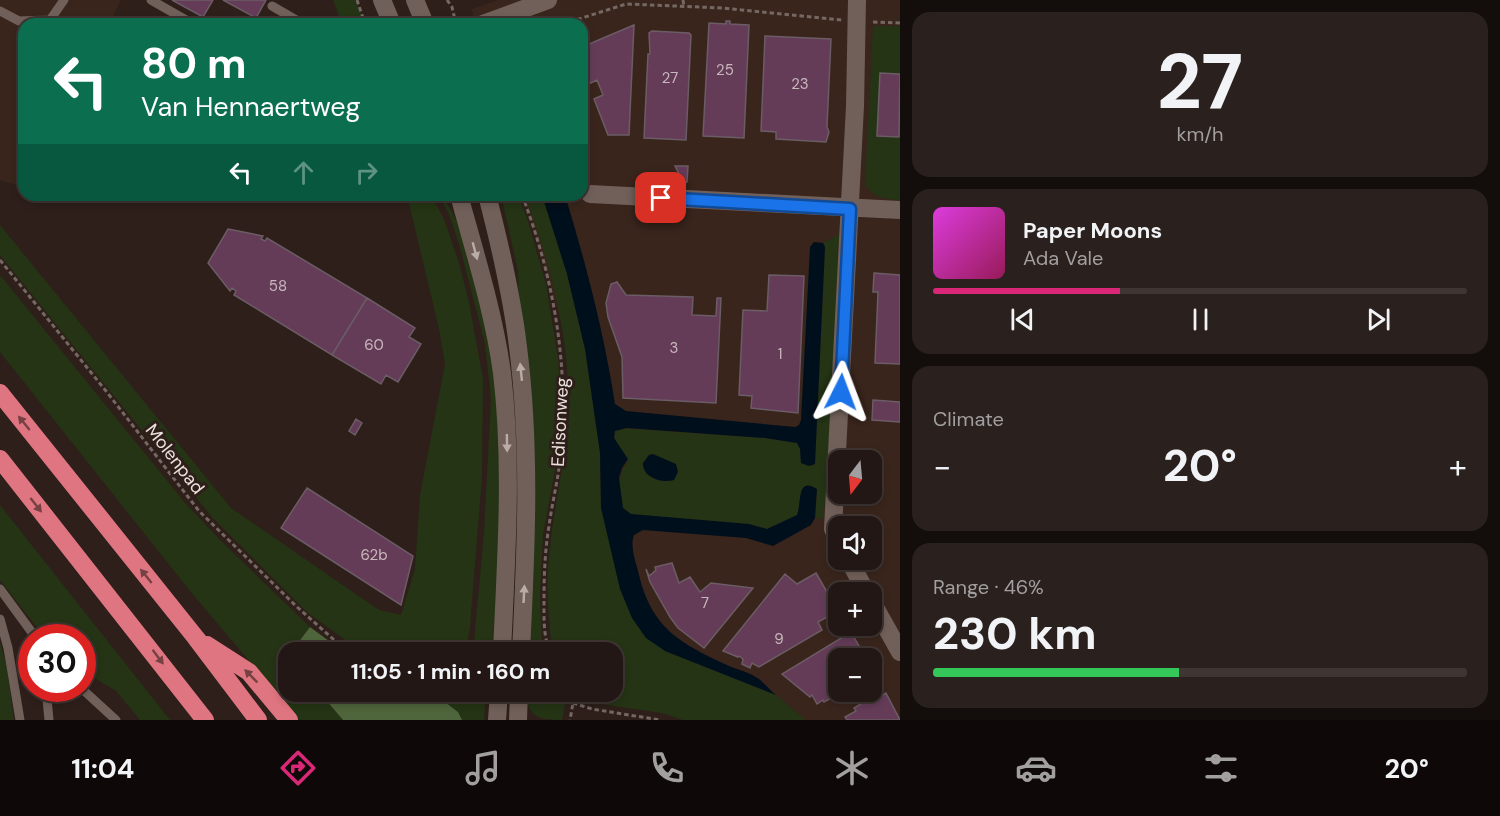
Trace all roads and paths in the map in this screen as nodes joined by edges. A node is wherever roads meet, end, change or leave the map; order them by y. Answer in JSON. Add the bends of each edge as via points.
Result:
{"nodes":[{"id":1,"x":64,"y":0,"type":"edge"},
{"id":2,"x":151,"y":0,"type":"edge"},
{"id":3,"x":357,"y":0,"type":"edge"},
{"id":4,"x":382,"y":0,"type":"edge"},
{"id":5,"x":415,"y":0,"type":"edge"},
{"id":6,"x":447,"y":0,"type":"edge"},
{"id":7,"x":548,"y":0,"type":"edge"},
{"id":8,"x":683,"y":0,"type":"edge"},
{"id":9,"x":857,"y":0,"type":"edge"},
{"id":10,"x":272,"y":6,"type":"dead end"},
{"id":11,"x":684,"y":7,"type":"junction"},
{"id":12,"x":0,"y":11,"type":"edge"},
{"id":13,"x":51,"y":18,"type":"edge"},
{"id":14,"x":182,"y":18,"type":"edge"},
{"id":15,"x":293,"y":18,"type":"edge"},
{"id":16,"x":363,"y":18,"type":"edge"},
{"id":17,"x":390,"y":18,"type":"edge"},
{"id":18,"x":422,"y":18,"type":"edge"},
{"id":19,"x":455,"y":18,"type":"edge"},
{"id":20,"x":499,"y":18,"type":"edge"},
{"id":21,"x":582,"y":18,"type":"edge"},
{"id":22,"x":18,"y":20,"type":"edge"},
{"id":23,"x":856,"y":21,"type":"junction"},
{"id":24,"x":900,"y":23,"type":"edge"},
{"id":25,"x":590,"y":194,"type":"dead end"},
{"id":26,"x":461,"y":201,"type":"edge"},
{"id":27,"x":488,"y":201,"type":"edge"},
{"id":28,"x":524,"y":201,"type":"edge"},
{"id":29,"x":850,"y":209,"type":"junction"},
{"id":30,"x":900,"y":210,"type":"edge"},
{"id":31,"x":0,"y":260,"type":"edge"},
{"id":32,"x":0,"y":393,"type":"edge"},
{"id":33,"x":0,"y":459,"type":"edge"},
{"id":34,"x":834,"y":516,"type":"edge"},
{"id":35,"x":0,"y":589,"type":"edge"},
{"id":36,"x":0,"y":619,"type":"edge"},
{"id":37,"x":882,"y":620,"type":"edge"},
{"id":38,"x":26,"y":624,"type":"edge"},
{"id":39,"x":196,"y":638,"type":"junction"},
{"id":40,"x":338,"y":642,"type":"edge"},
{"id":41,"x":502,"y":642,"type":"edge"},
{"id":42,"x":522,"y":642,"type":"edge"},
{"id":43,"x":547,"y":642,"type":"edge"},
{"id":44,"x":900,"y":652,"type":"edge"},
{"id":45,"x":47,"y":702,"type":"edge"},
{"id":46,"x":96,"y":702,"type":"edge"},
{"id":47,"x":498,"y":702,"type":"edge"},
{"id":48,"x":519,"y":702,"type":"edge"},
{"id":49,"x":573,"y":703,"type":"joint"},
{"id":50,"x":20,"y":720,"type":"edge"},
{"id":51,"x":49,"y":720,"type":"edge"},
{"id":52,"x":116,"y":720,"type":"edge"},
{"id":53,"x":205,"y":720,"type":"edge"},
{"id":54,"x":258,"y":720,"type":"edge"},
{"id":55,"x":289,"y":720,"type":"edge"},
{"id":56,"x":497,"y":720,"type":"edge"},
{"id":57,"x":518,"y":720,"type":"edge"},
{"id":58,"x":570,"y":720,"type":"edge"},
{"id":59,"x":660,"y":720,"type":"edge"}],
"edges":[{"from":1,"to":13,"type":"lane"},
{"from":2,"to":14,"type":"lane"},
{"from":3,"to":16,"type":"path"},
{"from":4,"to":17,"type":"main road"},
{"from":5,"to":18,"type":"main road"},
{"from":6,"to":19,"type":"path"},
{"from":7,"to":20,"type":"main road"},
{"from":8,"to":11,"type":"path"},
{"from":9,"to":23,"type":"main road"},
{"from":10,"to":15,"type":"lane"},
{"from":11,"to":21,"type":"path","via":[[626,4]]},
{"from":11,"to":23,"type":"path"},
{"from":12,"to":22,"type":"lane"},
{"from":23,"to":24,"type":"path"},
{"from":23,"to":29,"type":"main road"},
{"from":25,"to":29,"type":"main road"},
{"from":26,"to":41,"type":"main road","one_way":true,"via":[[491,312],[503,383],[507,533]]},
{"from":42,"to":27,"type":"main road","name":"Edisonweg","one_way":true,"via":[[527,536],[523,398],[510,297]]},
{"from":28,"to":43,"type":"path","name":"Edisonweg","via":[[545,270],[563,371],[560,459],[544,578]]},
{"from":29,"to":30,"type":"main road"},
{"from":29,"to":34,"type":"main road"},
{"from":31,"to":40,"type":"path","name":"Molenpad","via":[[199,511]]},
{"from":39,"to":32,"type":"highway","one_way":true},
{"from":33,"to":53,"type":"highway","one_way":true},
{"from":35,"to":38,"type":"lane"},
{"from":36,"to":50,"type":"lane"},
{"from":37,"to":44,"type":"main road"},
{"from":39,"to":54,"type":"highway"},
{"from":55,"to":39,"type":"highway","one_way":true,"via":[[249,672]]},
{"from":45,"to":51,"type":"lane"},
{"from":46,"to":52,"type":"lane"},
{"from":47,"to":56,"type":"main road"},
{"from":48,"to":57,"type":"main road"},
{"from":49,"to":58,"type":"path"},
{"from":49,"to":59,"type":"path","via":[[592,710]]}]}
